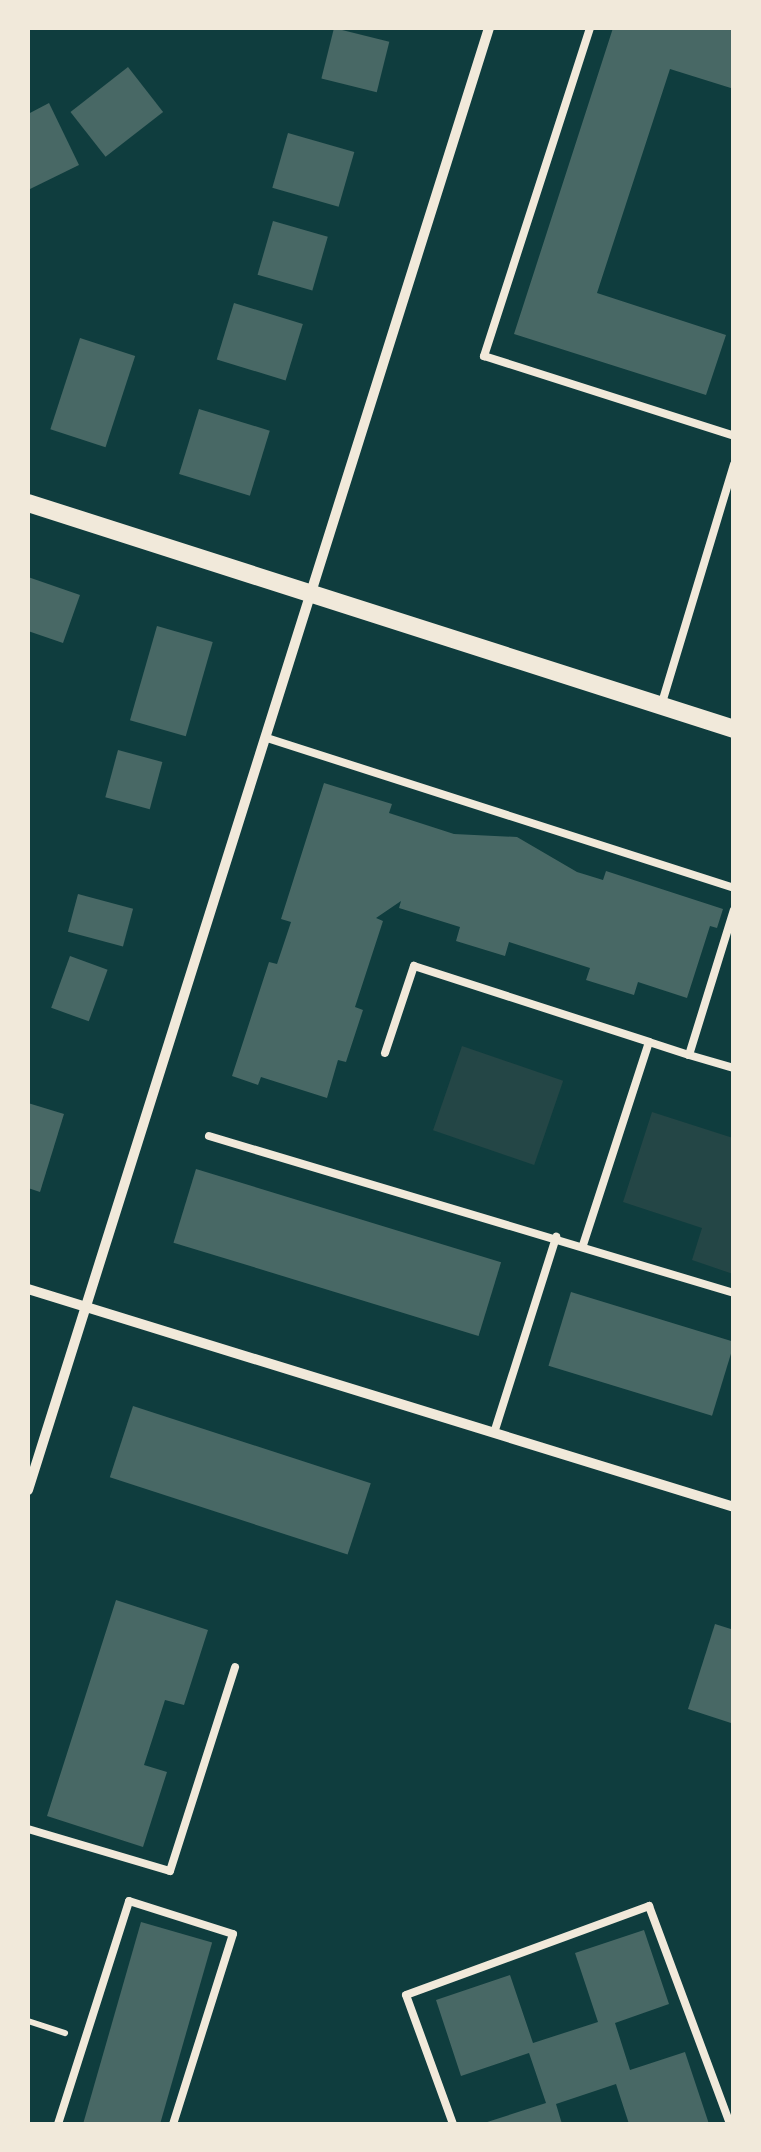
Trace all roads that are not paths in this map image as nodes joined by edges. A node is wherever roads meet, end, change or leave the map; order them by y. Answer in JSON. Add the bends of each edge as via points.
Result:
{"nodes":[{"id":1,"x":489,"y":28,"type":"edge"},
{"id":2,"x":590,"y":28,"type":"edge"},
{"id":3,"x":734,"y":436,"type":"edge"},
{"id":4,"x":734,"y":464,"type":"edge"},
{"id":5,"x":28,"y":503,"type":"edge"},
{"id":6,"x":309,"y":596,"type":"junction"},
{"id":7,"x":661,"y":706,"type":"junction"},
{"id":8,"x":734,"y":729,"type":"edge"},
{"id":9,"x":267,"y":738,"type":"junction"},
{"id":10,"x":734,"y":888,"type":"edge"},
{"id":11,"x":734,"y":910,"type":"edge"},
{"id":12,"x":648,"y":1042,"type":"junction"},
{"id":13,"x":385,"y":1052,"type":"dead end"},
{"id":14,"x":689,"y":1055,"type":"junction"},
{"id":15,"x":734,"y":1068,"type":"edge"},
{"id":16,"x":209,"y":1136,"type":"dead end"},
{"id":17,"x":556,"y":1237,"type":"junction"},
{"id":18,"x":583,"y":1245,"type":"junction"},
{"id":19,"x":28,"y":1289,"type":"edge"},
{"id":20,"x":734,"y":1293,"type":"edge"},
{"id":21,"x":84,"y":1306,"type":"junction"},
{"id":22,"x":494,"y":1433,"type":"junction"},
{"id":23,"x":28,"y":1490,"type":"edge"},
{"id":24,"x":734,"y":1506,"type":"edge"},
{"id":25,"x":234,"y":1666,"type":"dead end"},
{"id":26,"x":28,"y":1829,"type":"edge"},
{"id":27,"x":58,"y":2124,"type":"edge"},
{"id":28,"x":173,"y":2124,"type":"edge"},
{"id":29,"x":453,"y":2124,"type":"edge"},
{"id":30,"x":730,"y":2124,"type":"edge"}],
"edges":[{"from":1,"to":6,"type":"street"},
{"from":2,"to":3,"type":"lane","via":[[484,356]]},
{"from":4,"to":7,"type":"lane"},
{"from":5,"to":6,"type":"street"},
{"from":6,"to":7,"type":"street"},
{"from":6,"to":9,"type":"street"},
{"from":7,"to":8,"type":"street"},
{"from":9,"to":10,"type":"lane"},
{"from":9,"to":21,"type":"street"},
{"from":11,"to":14,"type":"lane"},
{"from":12,"to":13,"type":"lane","via":[[414,966]]},
{"from":12,"to":14,"type":"lane"},
{"from":12,"to":18,"type":"lane"},
{"from":14,"to":15,"type":"lane"},
{"from":16,"to":17,"type":"lane"},
{"from":17,"to":18,"type":"lane"},
{"from":17,"to":22,"type":"lane"},
{"from":18,"to":20,"type":"lane"},
{"from":19,"to":21,"type":"street"},
{"from":21,"to":22,"type":"street"},
{"from":21,"to":23,"type":"street"},
{"from":22,"to":24,"type":"street"},
{"from":25,"to":26,"type":"lane","via":[[170,1871]]},
{"from":27,"to":28,"type":"lane","via":[[129,1901],[233,1934]]},
{"from":29,"to":30,"type":"lane","via":[[406,1995],[649,1906]]}]}
